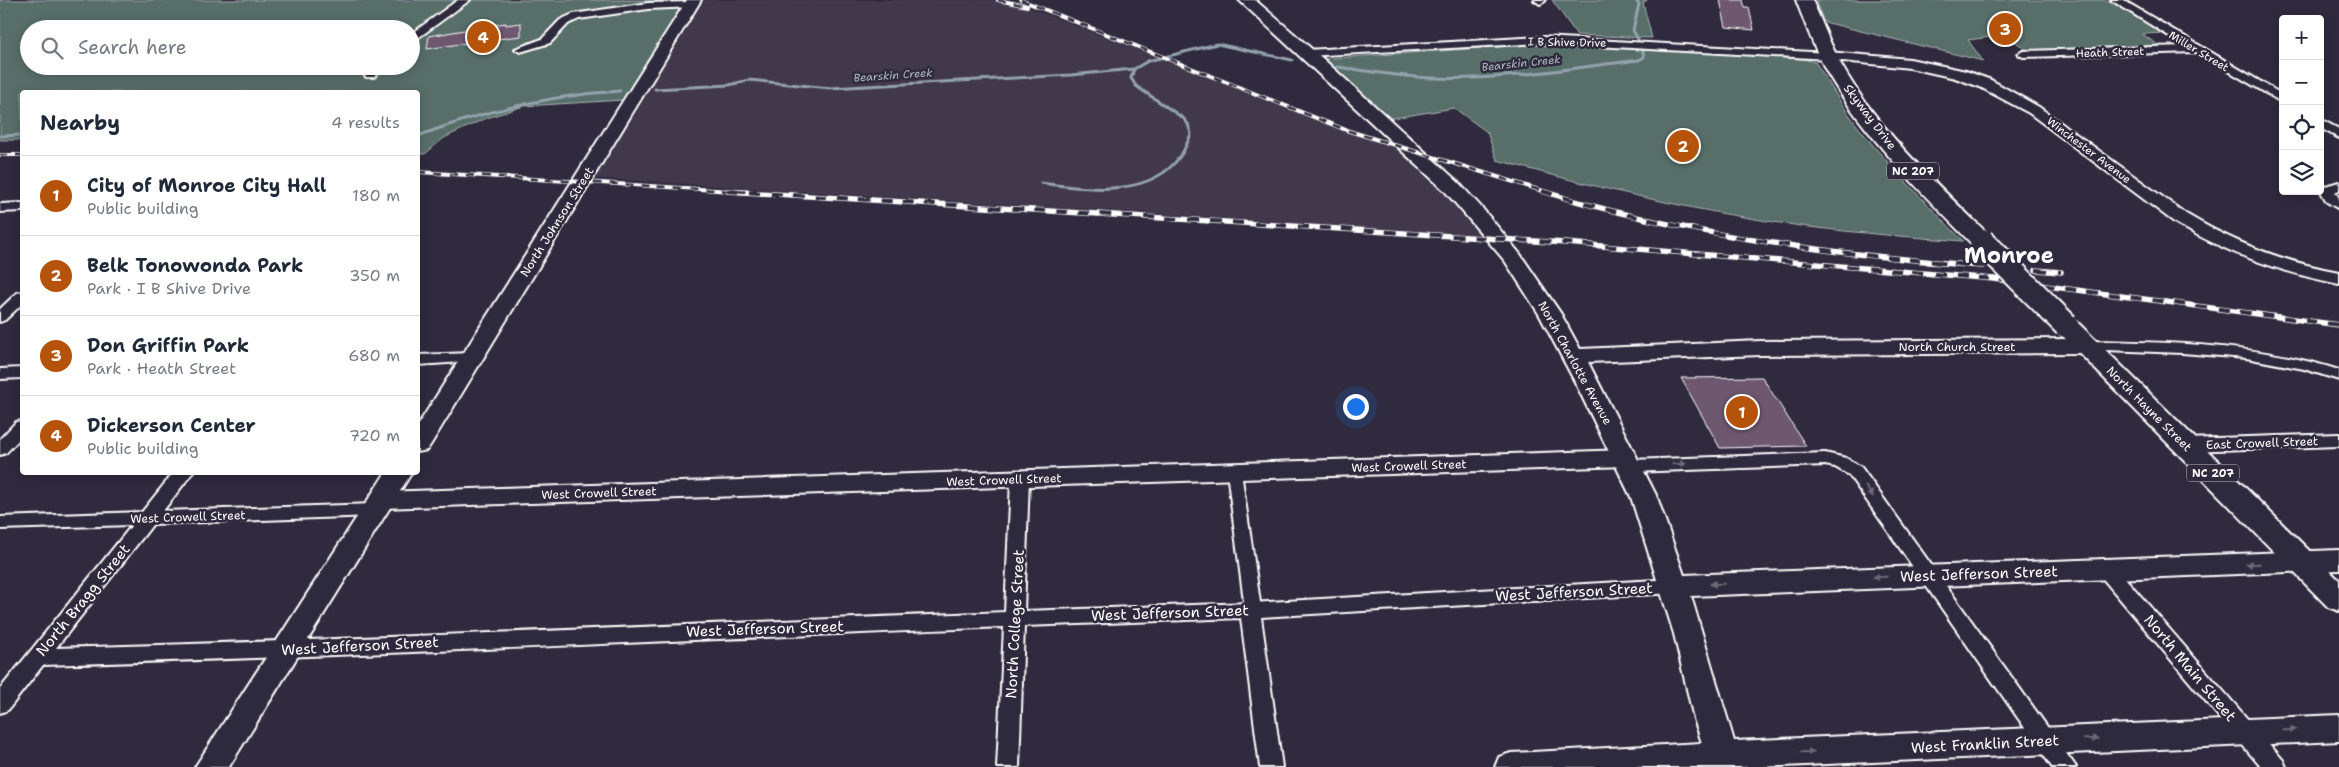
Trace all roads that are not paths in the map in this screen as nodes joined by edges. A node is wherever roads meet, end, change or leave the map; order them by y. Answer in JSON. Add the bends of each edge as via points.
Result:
{"nodes":[{"id":1,"x":465,"y":0,"type":"edge"},
{"id":2,"x":1246,"y":0,"type":"edge"},
{"id":3,"x":1804,"y":0,"type":"edge"},
{"id":4,"x":2116,"y":0,"type":"edge"},
{"id":5,"x":693,"y":2,"type":"edge"},
{"id":6,"x":420,"y":33,"type":"edge"},
{"id":7,"x":1689,"y":47,"type":"joint"},
{"id":8,"x":520,"y":48,"type":"dead end"},
{"id":9,"x":2197,"y":49,"type":"junction"},
{"id":10,"x":1306,"y":53,"type":"junction"},
{"id":11,"x":2023,"y":54,"type":"dead end"},
{"id":12,"x":1828,"y":56,"type":"junction"},
{"id":13,"x":2279,"y":98,"type":"edge"},
{"id":14,"x":2339,"y":186,"type":"edge"},
{"id":15,"x":2339,"y":205,"type":"edge"},
{"id":16,"x":20,"y":207,"type":"edge"},
{"id":17,"x":0,"y":208,"type":"edge"},
{"id":18,"x":1982,"y":241,"type":"joint"},
{"id":19,"x":2339,"y":278,"type":"edge"},
{"id":20,"x":20,"y":298,"type":"edge"},
{"id":21,"x":0,"y":317,"type":"edge"},
{"id":22,"x":2086,"y":346,"type":"junction"},
{"id":23,"x":1573,"y":356,"type":"junction"},
{"id":24,"x":472,"y":358,"type":"junction"},
{"id":25,"x":420,"y":360,"type":"edge"},
{"id":26,"x":20,"y":373,"type":"edge"},
{"id":27,"x":0,"y":374,"type":"edge"},
{"id":28,"x":2339,"y":375,"type":"edge"},
{"id":29,"x":20,"y":428,"type":"edge"},
{"id":30,"x":2339,"y":440,"type":"edge"},
{"id":31,"x":420,"y":441,"type":"edge"},
{"id":32,"x":2185,"y":445,"type":"junction"},
{"id":33,"x":0,"y":448,"type":"edge"},
{"id":34,"x":1628,"y":462,"type":"junction"},
{"id":35,"x":1234,"y":472,"type":"junction"},
{"id":36,"x":182,"y":475,"type":"edge"},
{"id":37,"x":397,"y":475,"type":"edge"},
{"id":38,"x":1020,"y":480,"type":"junction"},
{"id":39,"x":379,"y":505,"type":"junction"},
{"id":40,"x":148,"y":518,"type":"junction"},
{"id":41,"x":0,"y":523,"type":"edge"},
{"id":42,"x":2339,"y":560,"type":"edge"},
{"id":43,"x":2302,"y":562,"type":"junction"},
{"id":44,"x":2106,"y":569,"type":"junction"},
{"id":45,"x":1928,"y":575,"type":"junction"},
{"id":46,"x":1674,"y":586,"type":"junction"},
{"id":47,"x":2339,"y":599,"type":"edge"},
{"id":48,"x":1252,"y":610,"type":"junction"},
{"id":49,"x":1016,"y":619,"type":"junction"},
{"id":50,"x":286,"y":650,"type":"junction"},
{"id":51,"x":37,"y":657,"type":"junction"},
{"id":52,"x":0,"y":704,"type":"edge"},
{"id":53,"x":2339,"y":728,"type":"edge"},
{"id":54,"x":2245,"y":732,"type":"junction"},
{"id":55,"x":2046,"y":741,"type":"junction"},
{"id":56,"x":1725,"y":761,"type":"edge"},
{"id":57,"x":211,"y":767,"type":"edge"},
{"id":58,"x":1008,"y":767,"type":"edge"},
{"id":59,"x":1271,"y":767,"type":"edge"},
{"id":60,"x":1512,"y":767,"type":"edge"},
{"id":61,"x":2065,"y":767,"type":"edge"},
{"id":62,"x":2274,"y":767,"type":"edge"}],
"edges":[{"from":1,"to":6,"type":"street"},
{"from":2,"to":10,"type":"main road","name":"North Charlotte Avenue"},
{"from":3,"to":12,"type":"main road","name":"Skyway Drive","number":"NC 207"},
{"from":4,"to":9,"type":"street","name":"Miller Street"},
{"from":5,"to":8,"type":"street","via":[[577,16],[564,22],[546,41]]},
{"from":5,"to":24,"type":"main road","name":"North Johnson Street"},
{"from":7,"to":10,"type":"street","name":"I B Shive Drive","via":[[1533,40]]},
{"from":7,"to":12,"type":"street","name":"I B Shive Drive"},
{"from":9,"to":11,"type":"street","name":"Heath Street"},
{"from":9,"to":13,"type":"street","name":"Miller Street"},
{"from":10,"to":23,"type":"main road","name":"North Charlotte Avenue","via":[[1475,212],[1512,258],[1550,314]]},
{"from":12,"to":18,"type":"main road","name":"Skyway Drive","number":"NC 207","via":[[1846,88],[1891,146]]},
{"from":12,"to":19,"type":"street","name":"Winchester Avenue","via":[[1917,63],[1986,82],[2034,110],[2202,232],[2290,268]]},
{"from":14,"to":15,"type":"street","via":[[2327,190]]},
{"from":16,"to":17,"type":"street"},
{"from":18,"to":22,"type":"main road","name":"Skyway Drive","number":"NC 207","bridge":true},
{"from":20,"to":21,"type":"street"},
{"from":22,"to":23,"type":"main road","name":"North Church Street","via":[[1760,348]]},
{"from":22,"to":28,"type":"street","name":"North Church Street","via":[[2222,350]]},
{"from":22,"to":32,"type":"main road","name":"North Hayne Street","number":"NC 207"},
{"from":23,"to":34,"type":"main road","name":"North Charlotte Avenue"},
{"from":24,"to":25,"type":"street"},
{"from":24,"to":31,"type":"main road","name":"North Johnson Street"},
{"from":26,"to":27,"type":"street"},
{"from":29,"to":33,"type":"street"},
{"from":30,"to":32,"type":"street","name":"East Crowell Street"},
{"from":32,"to":43,"type":"main road","name":"North Hayne Street","number":"NC 207"},
{"from":34,"to":35,"type":"street","name":"West Crowell Street"},
{"from":34,"to":45,"type":"street","name":"West Crowell Street","one_way":true,"via":[[1834,461],[1855,470]]},
{"from":34,"to":46,"type":"main road","name":"North Charlotte Avenue","via":[[1644,497]]},
{"from":35,"to":38,"type":"street","name":"West Crowell Street"},
{"from":35,"to":48,"type":"street"},
{"from":36,"to":40,"type":"street","name":"North Bragg Street"},
{"from":37,"to":39,"type":"main road"},
{"from":38,"to":39,"type":"street","name":"West Crowell Street"},
{"from":38,"to":49,"type":"street","name":"North College Street"},
{"from":39,"to":40,"type":"street","name":"West Crowell Street"},
{"from":39,"to":50,"type":"main road"},
{"from":40,"to":41,"type":"street","name":"West Crowell Street"},
{"from":40,"to":51,"type":"street","name":"North Bragg Street"},
{"from":42,"to":43,"type":"main road","name":"West Jefferson Street"},
{"from":43,"to":44,"type":"main road","name":"West Jefferson Street","one_way":true},
{"from":43,"to":47,"type":"main road","name":"North Hayne Street","number":"NC 207"},
{"from":44,"to":45,"type":"main road","name":"West Jefferson Street"},
{"from":44,"to":54,"type":"street","name":"North Main Street"},
{"from":45,"to":46,"type":"main road","name":"West Jefferson Street","one_way":true},
{"from":45,"to":55,"type":"street"},
{"from":46,"to":48,"type":"street","name":"West Jefferson Street"},
{"from":46,"to":56,"type":"main road","name":"North Charlotte Avenue","via":[[1710,720]]},
{"from":48,"to":49,"type":"street","name":"West Jefferson Street"},
{"from":48,"to":59,"type":"street"},
{"from":49,"to":50,"type":"street","name":"West Jefferson Street"},
{"from":49,"to":58,"type":"street","name":"North College Street"},
{"from":50,"to":51,"type":"street","name":"West Jefferson Street"},
{"from":50,"to":57,"type":"main road"},
{"from":51,"to":52,"type":"street","name":"North Bragg Street"},
{"from":54,"to":53,"type":"main road","name":"West Franklin Street","one_way":true},
{"from":55,"to":54,"type":"main road","name":"West Franklin Street","one_way":true},
{"from":54,"to":62,"type":"street","name":"North Main Street"},
{"from":56,"to":55,"type":"main road","name":"West Franklin Street","one_way":true},
{"from":55,"to":61,"type":"street"},
{"from":56,"to":60,"type":"main road","name":"West Franklin Street"}]}
